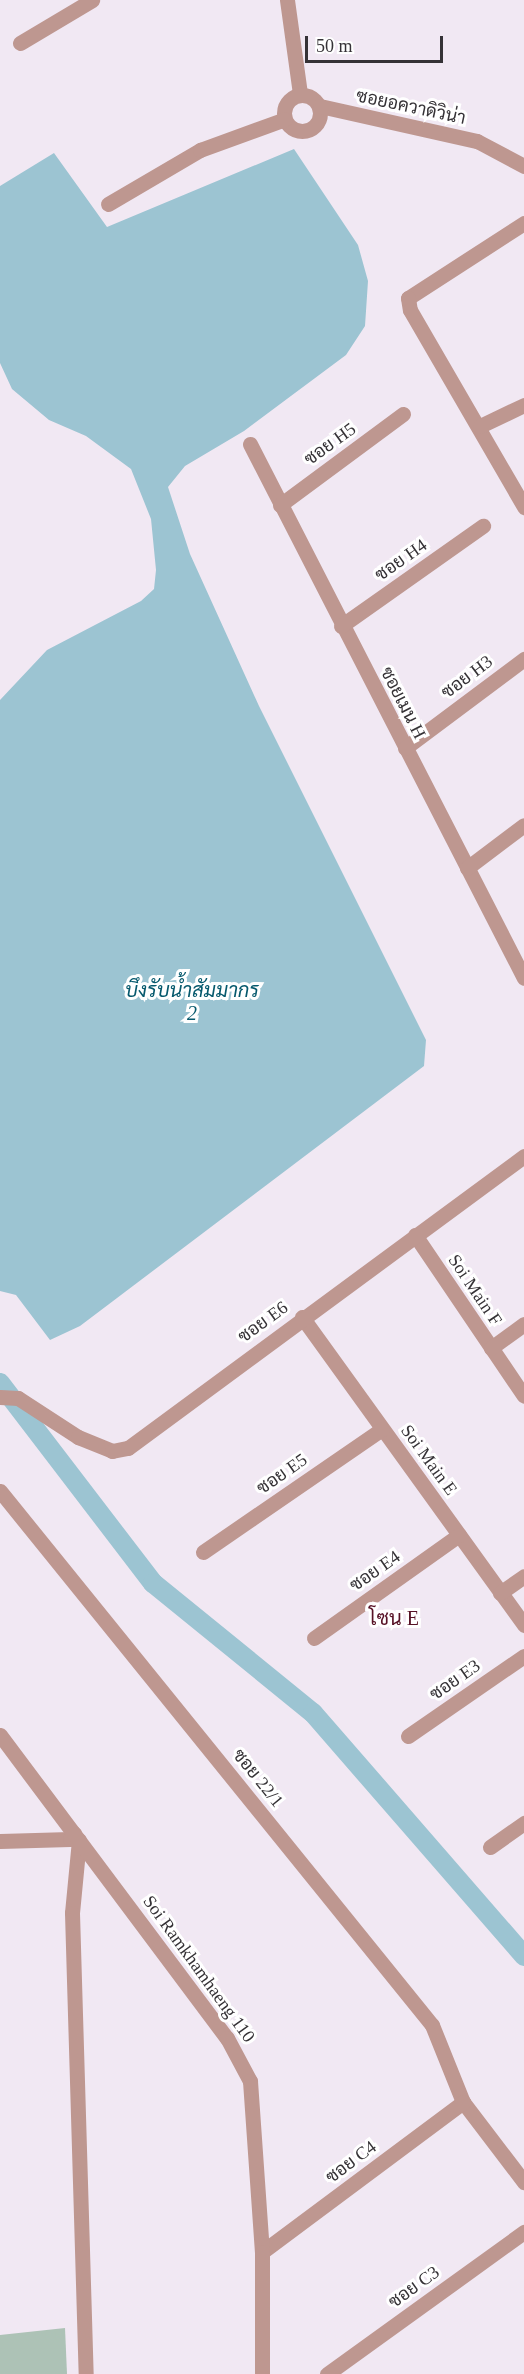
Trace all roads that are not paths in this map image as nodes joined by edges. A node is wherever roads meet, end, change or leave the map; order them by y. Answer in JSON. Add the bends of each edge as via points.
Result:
{"nodes":[{"id":1,"x":92,"y":0,"type":"edge"},
{"id":2,"x":286,"y":0,"type":"edge"},
{"id":3,"x":20,"y":43,"type":"dead end"},
{"id":4,"x":300,"y":94,"type":"junction"},
{"id":5,"x":320,"y":106,"type":"junction"},
{"id":6,"x":285,"y":119,"type":"junction"},
{"id":7,"x":524,"y":166,"type":"edge"},
{"id":8,"x":108,"y":204,"type":"dead end"},
{"id":9,"x":524,"y":223,"type":"edge"},
{"id":10,"x":524,"y":405,"type":"edge"},
{"id":11,"x":403,"y":414,"type":"dead end"},
{"id":12,"x":480,"y":426,"type":"junction"},
{"id":13,"x":250,"y":444,"type":"dead end"},
{"id":14,"x":280,"y":505,"type":"junction"},
{"id":15,"x":524,"y":507,"type":"edge"},
{"id":16,"x":483,"y":526,"type":"dead end"},
{"id":17,"x":342,"y":626,"type":"junction"},
{"id":18,"x":524,"y":659,"type":"edge"},
{"id":19,"x":405,"y":748,"type":"junction"},
{"id":20,"x":524,"y":825,"type":"edge"},
{"id":21,"x":467,"y":868,"type":"junction"},
{"id":22,"x":524,"y":978,"type":"edge"},
{"id":23,"x":524,"y":1156,"type":"edge"},
{"id":24,"x":415,"y":1235,"type":"junction"},
{"id":25,"x":302,"y":1317,"type":"junction"},
{"id":26,"x":524,"y":1324,"type":"edge"},
{"id":27,"x":491,"y":1348,"type":"junction"},
{"id":28,"x":524,"y":1396,"type":"edge"},
{"id":29,"x":0,"y":1397,"type":"edge"},
{"id":30,"x":382,"y":1428,"type":"junction"},
{"id":31,"x":0,"y":1491,"type":"edge"},
{"id":32,"x":459,"y":1535,"type":"junction"},
{"id":33,"x":203,"y":1552,"type":"dead end"},
{"id":34,"x":524,"y":1576,"type":"edge"},
{"id":35,"x":500,"y":1593,"type":"junction"},
{"id":36,"x":524,"y":1625,"type":"edge"},
{"id":37,"x":314,"y":1638,"type":"dead end"},
{"id":38,"x":524,"y":1656,"type":"edge"},
{"id":39,"x":0,"y":1735,"type":"edge"},
{"id":40,"x":408,"y":1736,"type":"dead end"},
{"id":41,"x":524,"y":1823,"type":"edge"},
{"id":42,"x":77,"y":1836,"type":"junction"},
{"id":43,"x":0,"y":1841,"type":"edge"},
{"id":44,"x":490,"y":1847,"type":"dead end"},
{"id":45,"x":463,"y":2102,"type":"junction"},
{"id":46,"x":524,"y":2182,"type":"edge"},
{"id":47,"x":524,"y":2232,"type":"edge"},
{"id":48,"x":262,"y":2252,"type":"junction"},
{"id":49,"x":86,"y":2374,"type":"edge"},
{"id":50,"x":262,"y":2374,"type":"edge"},
{"id":51,"x":327,"y":2374,"type":"edge"}],
"edges":[{"from":1,"to":3,"type":"street"},
{"from":2,"to":4,"type":"street"},
{"from":4,"to":5,"type":"street","name":"ซอยอควาดิวิน่า","via":[[312,97]]},
{"from":4,"to":6,"type":"street","via":[[286,103]]},
{"from":5,"to":6,"type":"street","via":[[320,119],[312,129],[299,131]]},
{"from":5,"to":7,"type":"street","name":"ซอยอควาดิวิน่า","via":[[477,141]]},
{"from":6,"to":8,"type":"street","via":[[200,150]]},
{"from":9,"to":12,"type":"street","via":[[408,298],[410,310]]},
{"from":10,"to":12,"type":"street"},
{"from":11,"to":14,"type":"street","name":"ซอย H5"},
{"from":12,"to":15,"type":"street"},
{"from":13,"to":14,"type":"street","name":"ซอยเมน H"},
{"from":14,"to":17,"type":"street","name":"ซอยเมน H"},
{"from":16,"to":17,"type":"street","name":"ซอย H4"},
{"from":17,"to":19,"type":"street","name":"ซอยเมน H"},
{"from":18,"to":19,"type":"street","name":"ซอย H3"},
{"from":19,"to":21,"type":"street","name":"ซอยเมน H"},
{"from":20,"to":21,"type":"street"},
{"from":21,"to":22,"type":"street","name":"ซอยเมน H"},
{"from":23,"to":24,"type":"street","name":"ซอย E6"},
{"from":24,"to":25,"type":"street","name":"ซอย E6"},
{"from":24,"to":27,"type":"street","name":"Soi Main F"},
{"from":25,"to":29,"type":"street","name":"ซอย E6","via":[[128,1448],[112,1451],[78,1437],[18,1398]]},
{"from":25,"to":30,"type":"street","name":"Soi Main E"},
{"from":26,"to":27,"type":"street"},
{"from":27,"to":28,"type":"street","name":"Soi Main F"},
{"from":30,"to":32,"type":"street","name":"Soi Main E"},
{"from":30,"to":33,"type":"street","name":"ซอย E5"},
{"from":31,"to":45,"type":"street","name":"ซอย 22/1","via":[[432,2025]]},
{"from":32,"to":35,"type":"street","name":"Soi Main E"},
{"from":32,"to":37,"type":"street","name":"ซอย E4"},
{"from":34,"to":35,"type":"street"},
{"from":35,"to":36,"type":"street","name":"Soi Main E"},
{"from":38,"to":40,"type":"street","name":"ซอย E3"},
{"from":39,"to":42,"type":"street","name":"Soi Ramkhamhaeng 110"},
{"from":41,"to":44,"type":"street"},
{"from":42,"to":43,"type":"street"},
{"from":42,"to":48,"type":"street","name":"Soi Ramkhamhaeng 110","via":[[227,2038],[250,2081]]},
{"from":42,"to":49,"type":"street","via":[[72,1913]]},
{"from":45,"to":46,"type":"street","name":"ซอย 22/1"},
{"from":45,"to":48,"type":"street","name":"ซอย C4"},
{"from":47,"to":51,"type":"street","name":"ซอย C3"},
{"from":48,"to":50,"type":"street","name":"Soi Ramkhamhaeng 110"}]}
